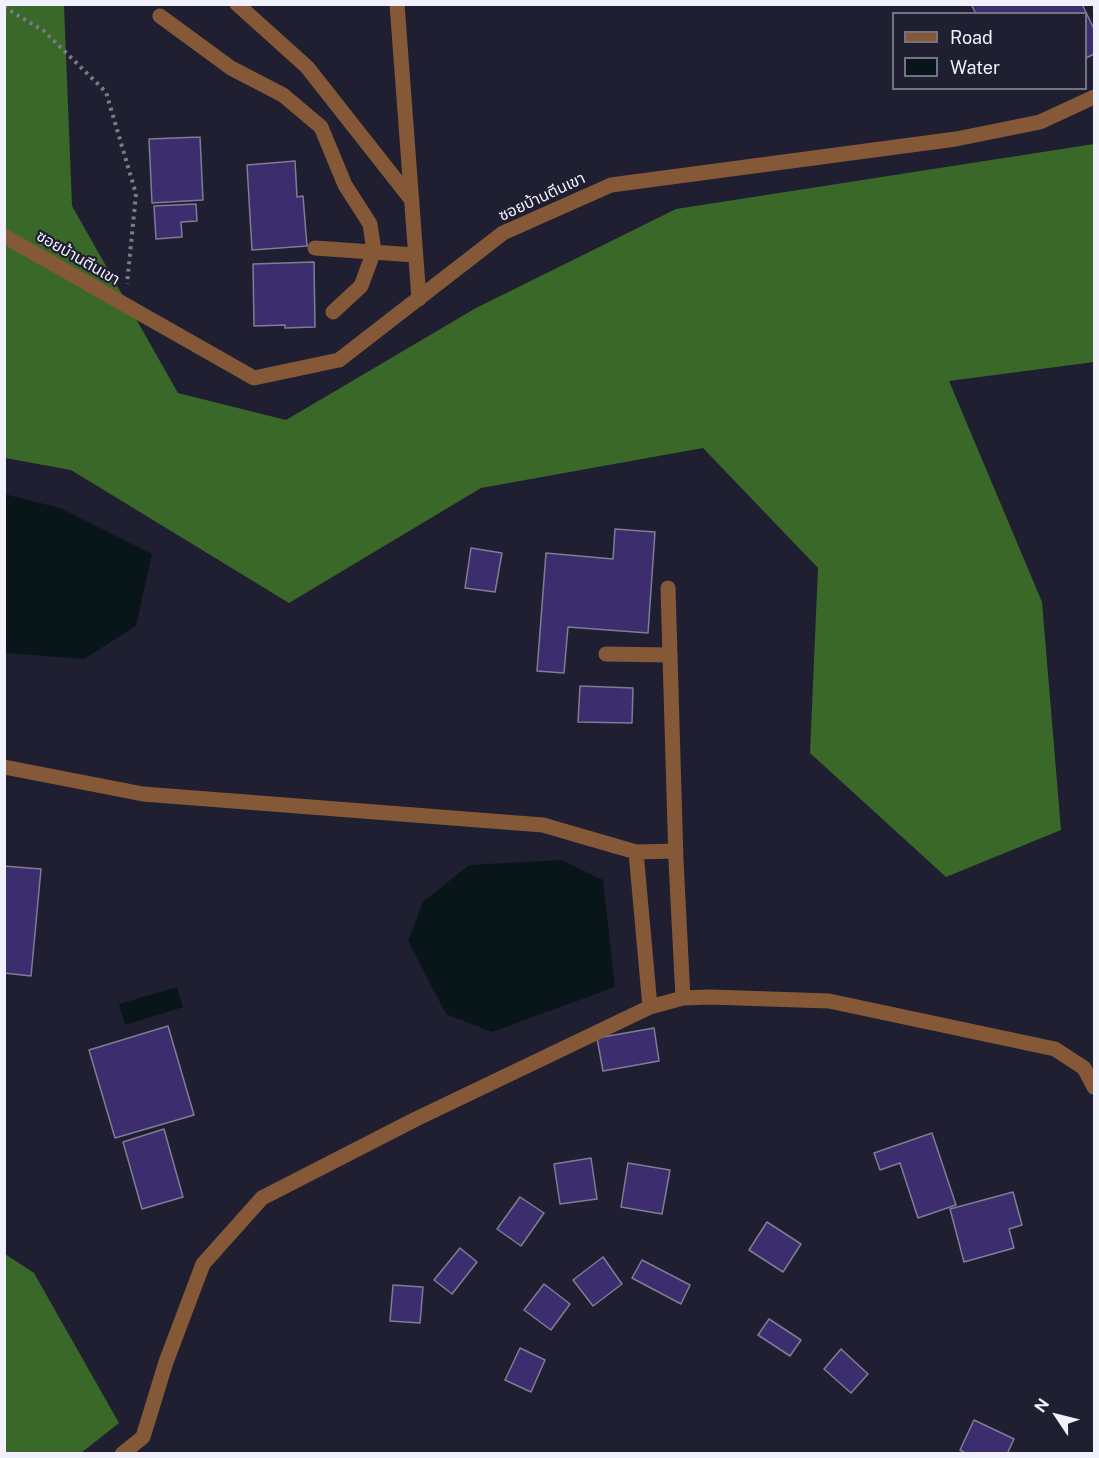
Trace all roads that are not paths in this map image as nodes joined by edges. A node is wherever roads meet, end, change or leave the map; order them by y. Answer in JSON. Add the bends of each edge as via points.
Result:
{"nodes":[{"id":1,"x":237,"y":4,"type":"edge"},
{"id":2,"x":397,"y":4,"type":"edge"},
{"id":3,"x":160,"y":16,"type":"dead end"},
{"id":4,"x":1095,"y":97,"type":"edge"},
{"id":5,"x":411,"y":199,"type":"junction"},
{"id":6,"x":4,"y":236,"type":"edge"},
{"id":7,"x":315,"y":248,"type":"dead end"},
{"id":8,"x":374,"y":251,"type":"junction"},
{"id":9,"x":415,"y":255,"type":"junction"},
{"id":10,"x":419,"y":299,"type":"junction"},
{"id":11,"x":333,"y":312,"type":"dead end"},
{"id":12,"x":668,"y":588,"type":"dead end"},
{"id":13,"x":606,"y":654,"type":"dead end"},
{"id":14,"x":670,"y":655,"type":"junction"},
{"id":15,"x":4,"y":767,"type":"edge"},
{"id":16,"x":676,"y":851,"type":"junction"},
{"id":17,"x":636,"y":852,"type":"junction"},
{"id":18,"x":683,"y":998,"type":"junction"},
{"id":19,"x":650,"y":1007,"type":"junction"},
{"id":20,"x":1095,"y":1088,"type":"edge"},
{"id":21,"x":122,"y":1454,"type":"edge"}],
"edges":[{"from":1,"to":5,"type":"street","via":[[307,67]]},
{"from":2,"to":5,"type":"street"},
{"from":3,"to":8,"type":"street","via":[[231,68],[283,95],[321,127],[345,185],[370,224]]},
{"from":4,"to":10,"type":"street","name":"ซอยบ้านตีนเขา","via":[[1040,122],[956,139],[611,185],[503,233]]},
{"from":5,"to":9,"type":"street"},
{"from":6,"to":10,"type":"street","name":"ซอยบ้านตีนเขา","via":[[254,378],[339,360]]},
{"from":7,"to":8,"type":"street"},
{"from":8,"to":9,"type":"street"},
{"from":8,"to":11,"type":"street","via":[[361,286]]},
{"from":9,"to":10,"type":"street"},
{"from":12,"to":14,"type":"street"},
{"from":13,"to":14,"type":"street"},
{"from":14,"to":16,"type":"street"},
{"from":15,"to":17,"type":"street","via":[[143,794],[543,825]]},
{"from":16,"to":17,"type":"street"},
{"from":16,"to":18,"type":"street"},
{"from":17,"to":19,"type":"street"},
{"from":18,"to":19,"type":"street"},
{"from":18,"to":20,"type":"street","via":[[829,1001],[1055,1049],[1084,1068]]},
{"from":19,"to":21,"type":"street","via":[[262,1198],[203,1264],[142,1437]]}]}
